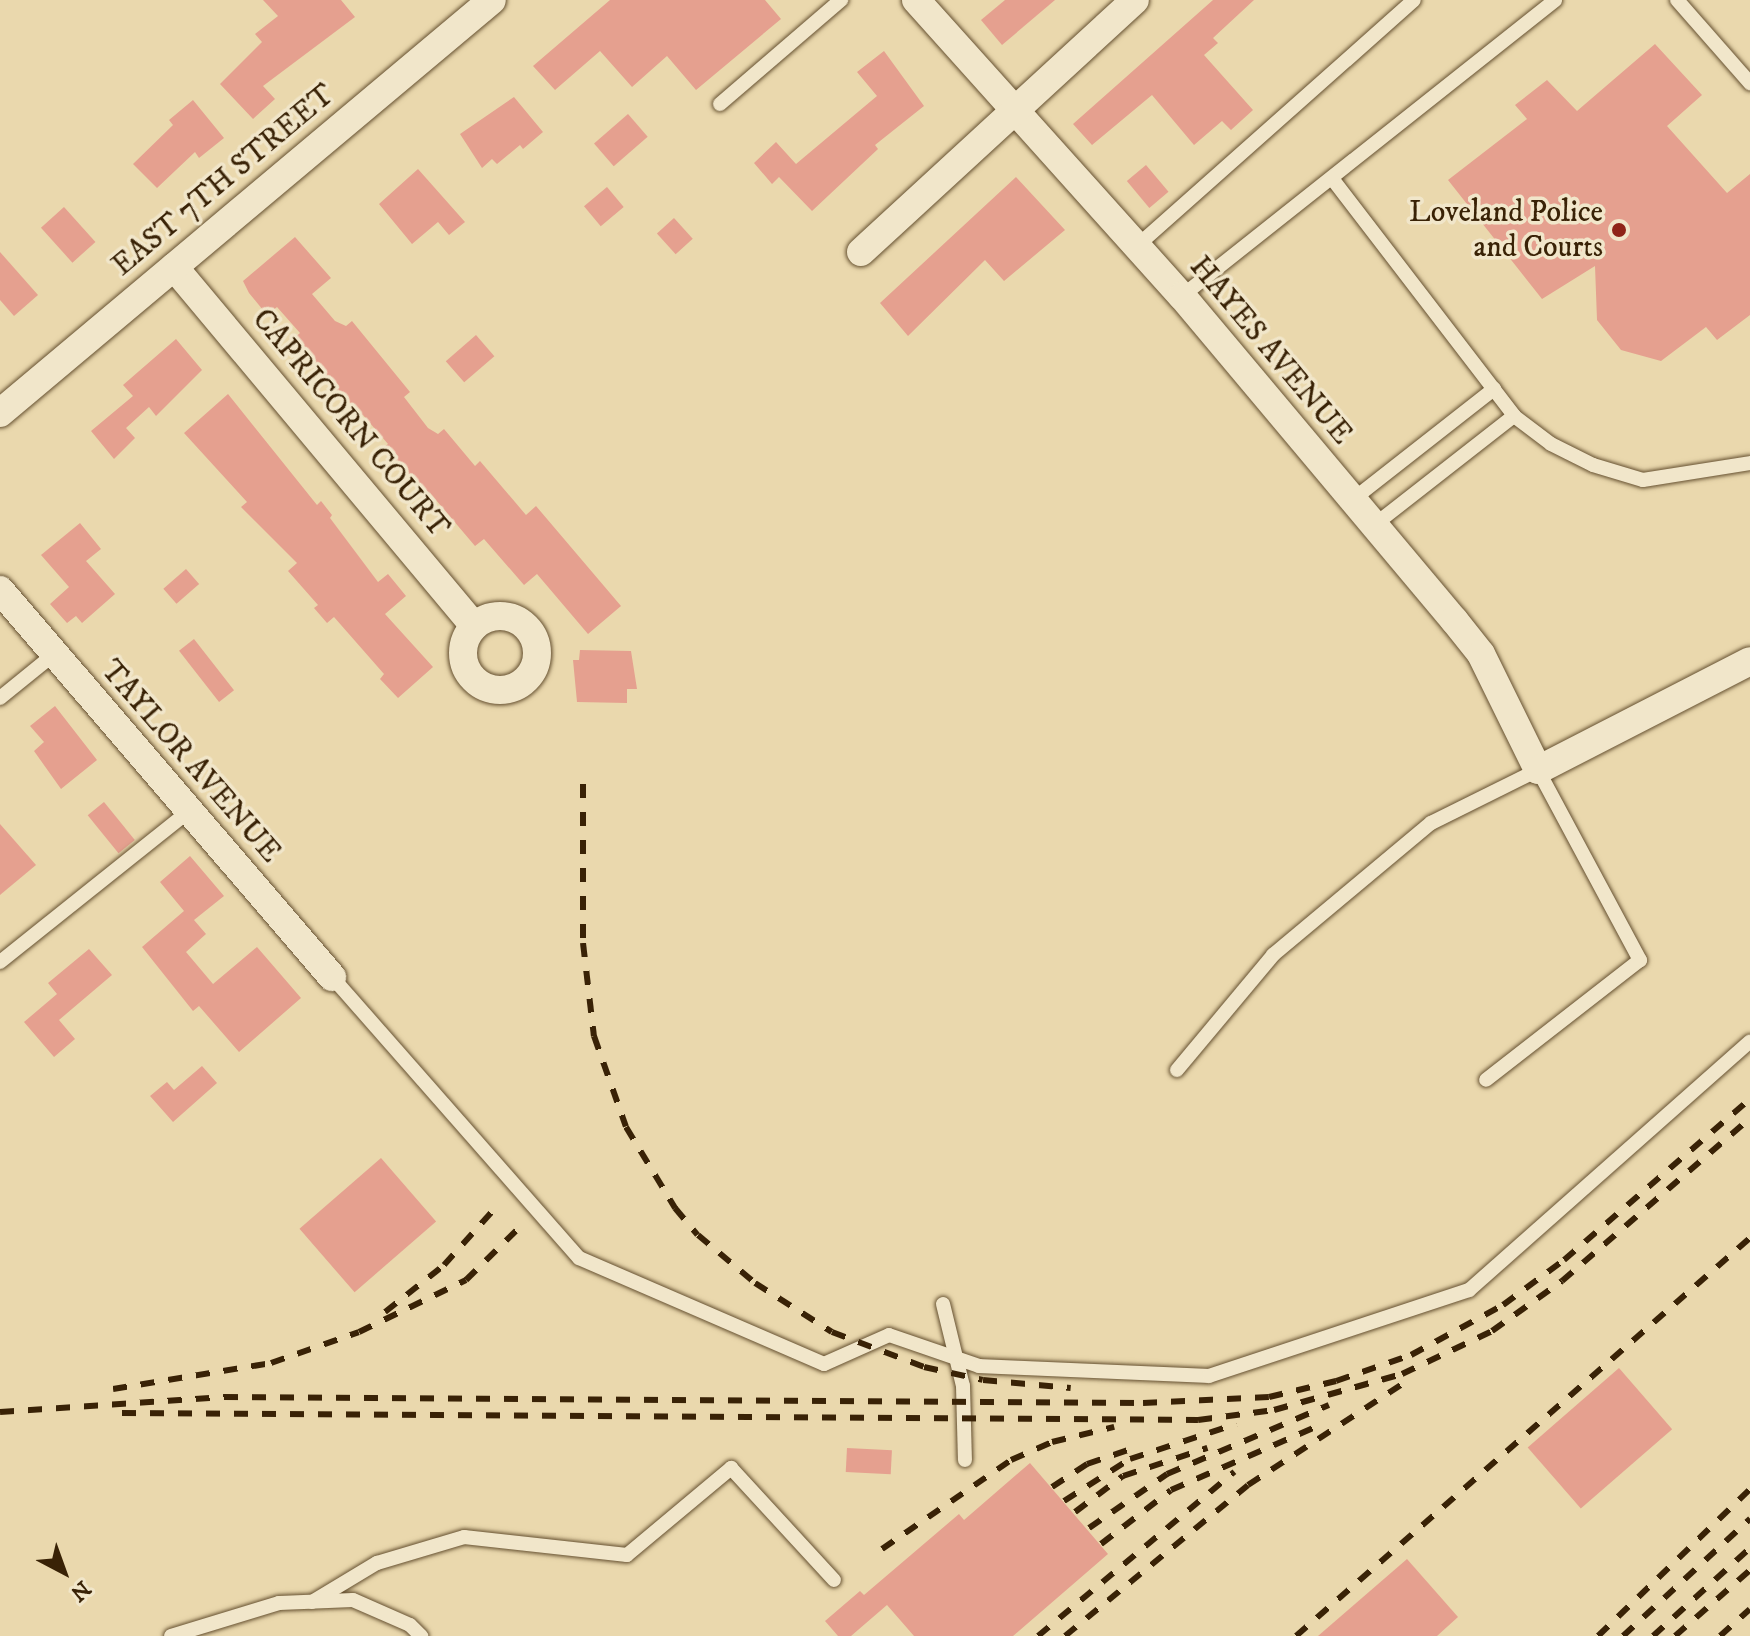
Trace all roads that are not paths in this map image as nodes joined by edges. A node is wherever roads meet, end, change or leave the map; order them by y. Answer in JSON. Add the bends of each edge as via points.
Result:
{"nodes":[{"id":1,"x":492,"y":0,"type":"edge"},
{"id":2,"x":841,"y":0,"type":"edge"},
{"id":3,"x":916,"y":0,"type":"edge"},
{"id":4,"x":1135,"y":0,"type":"edge"},
{"id":5,"x":1414,"y":0,"type":"edge"},
{"id":6,"x":1555,"y":0,"type":"edge"},
{"id":7,"x":1677,"y":0,"type":"edge"},
{"id":8,"x":1750,"y":83,"type":"edge"},
{"id":9,"x":720,"y":104,"type":"dead end"},
{"id":10,"x":1016,"y":110,"type":"junction"},
{"id":11,"x":1334,"y":181,"type":"junction"},
{"id":12,"x":1137,"y":246,"type":"junction"},
{"id":13,"x":861,"y":252,"type":"dead end"},
{"id":14,"x":174,"y":267,"type":"junction"},
{"id":15,"x":1182,"y":296,"type":"junction"},
{"id":16,"x":1494,"y":389,"type":"junction"},
{"id":17,"x":0,"y":413,"type":"edge"},
{"id":18,"x":1514,"y":416,"type":"junction"},
{"id":19,"x":1750,"y":463,"type":"edge"},
{"id":20,"x":1351,"y":501,"type":"junction"},
{"id":21,"x":1373,"y":526,"type":"junction"},
{"id":22,"x":0,"y":590,"type":"edge"},
{"id":23,"x":474,"y":626,"type":"dead end"},
{"id":24,"x":53,"y":655,"type":"junction"},
{"id":25,"x":1750,"y":661,"type":"edge"},
{"id":26,"x":0,"y":698,"type":"edge"},
{"id":27,"x":1538,"y":770,"type":"junction"},
{"id":28,"x":188,"y":812,"type":"junction"},
{"id":29,"x":0,"y":962,"type":"edge"},
{"id":30,"x":332,"y":977,"type":"joint"},
{"id":31,"x":1750,"y":1041,"type":"edge"},
{"id":32,"x":1177,"y":1070,"type":"dead end"},
{"id":33,"x":1486,"y":1080,"type":"dead end"},
{"id":34,"x":943,"y":1304,"type":"dead end"},
{"id":35,"x":958,"y":1358,"type":"junction"},
{"id":36,"x":965,"y":1460,"type":"dead end"},
{"id":37,"x":834,"y":1580,"type":"dead end"},
{"id":38,"x":312,"y":1602,"type":"junction"},
{"id":39,"x":171,"y":1636,"type":"edge"},
{"id":40,"x":421,"y":1636,"type":"edge"}],
"edges":[{"from":1,"to":14,"type":"street","name":"EAST 7TH STREET"},
{"from":2,"to":9,"type":"lane"},
{"from":3,"to":10,"type":"street","name":"HAYES AVENUE"},
{"from":4,"to":10,"type":"street"},
{"from":5,"to":12,"type":"lane"},
{"from":6,"to":11,"type":"lane"},
{"from":7,"to":8,"type":"lane"},
{"from":10,"to":12,"type":"street","name":"HAYES AVENUE"},
{"from":10,"to":13,"type":"street"},
{"from":11,"to":15,"type":"lane"},
{"from":11,"to":16,"type":"lane"},
{"from":12,"to":15,"type":"street","name":"HAYES AVENUE"},
{"from":14,"to":17,"type":"street","name":"EAST 7TH STREET"},
{"from":14,"to":23,"type":"street","name":"CAPRICORN COURT"},
{"from":15,"to":20,"type":"street","name":"HAYES AVENUE"},
{"from":16,"to":18,"type":"lane"},
{"from":16,"to":20,"type":"lane"},
{"from":18,"to":19,"type":"lane","via":[[1593,465],[1643,480]]},
{"from":18,"to":21,"type":"lane"},
{"from":20,"to":21,"type":"street","name":"HAYES AVENUE"},
{"from":21,"to":27,"type":"street","name":"HAYES AVENUE","via":[[1481,654]]},
{"from":22,"to":24,"type":"street","name":"TAYLOR AVENUE"},
{"from":24,"to":26,"type":"lane"},
{"from":24,"to":28,"type":"street","name":"TAYLOR AVENUE"},
{"from":25,"to":27,"type":"street"},
{"from":27,"to":32,"type":"lane","via":[[1431,823],[1273,955]]},
{"from":27,"to":33,"type":"lane","via":[[1640,960]]},
{"from":28,"to":29,"type":"lane"},
{"from":28,"to":30,"type":"street","name":"TAYLOR AVENUE"},
{"from":30,"to":35,"type":"lane","via":[[579,1258],[824,1364],[889,1335]]},
{"from":31,"to":35,"type":"lane","via":[[1469,1290],[1209,1376],[979,1366]]},
{"from":34,"to":35,"type":"lane"},
{"from":35,"to":36,"type":"lane"},
{"from":37,"to":38,"type":"lane","via":[[731,1468],[627,1555],[464,1537],[377,1563]]},
{"from":38,"to":39,"type":"lane","via":[[279,1603]]},
{"from":38,"to":40,"type":"lane","via":[[353,1600],[410,1625]]}]}
